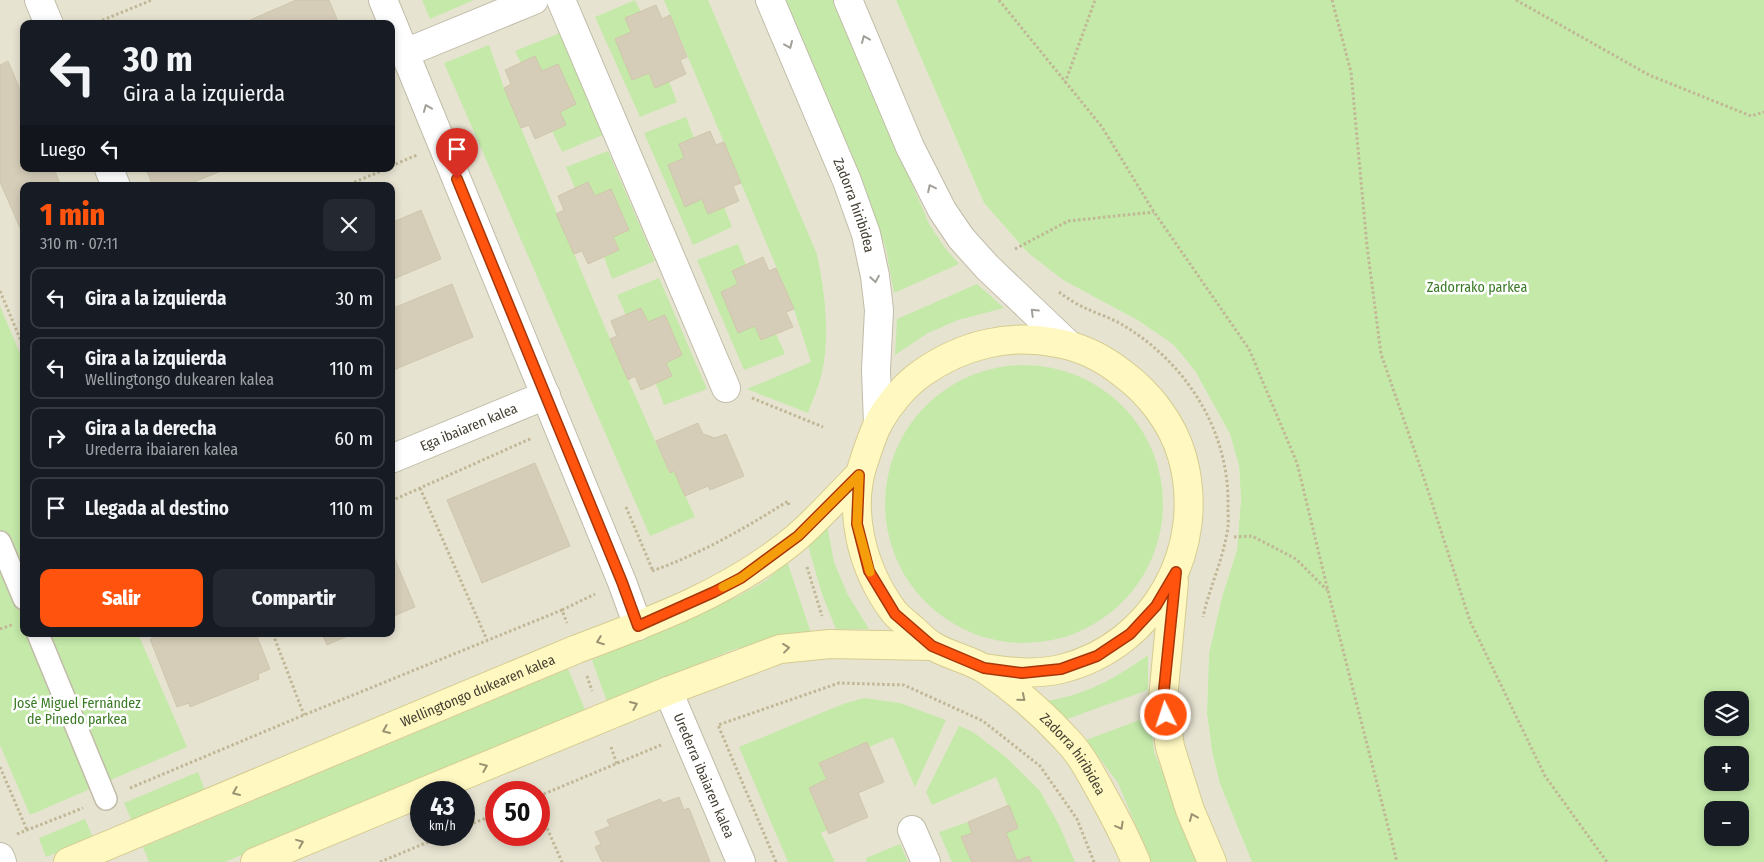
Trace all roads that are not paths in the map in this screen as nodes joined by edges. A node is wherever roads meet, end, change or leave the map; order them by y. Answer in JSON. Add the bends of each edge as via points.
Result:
{"nodes":[{"id":1,"x":38,"y":0,"type":"edge"},
{"id":2,"x":383,"y":0,"type":"edge"},
{"id":3,"x":534,"y":0,"type":"edge"},
{"id":4,"x":562,"y":0,"type":"edge"},
{"id":5,"x":770,"y":0,"type":"edge"},
{"id":6,"x":848,"y":0,"type":"edge"},
{"id":7,"x":47,"y":20,"type":"edge"},
{"id":8,"x":391,"y":20,"type":"edge"},
{"id":9,"x":395,"y":29,"type":"edge"},
{"id":10,"x":405,"y":53,"type":"junction"},
{"id":11,"x":1069,"y":345,"type":"junction"},
{"id":12,"x":726,"y":388,"type":"road end"},
{"id":13,"x":546,"y":395,"type":"junction"},
{"id":14,"x":878,"y":424,"type":"junction"},
{"id":15,"x":395,"y":457,"type":"edge"},
{"id":16,"x":859,"y":475,"type":"junction"},
{"id":17,"x":0,"y":542,"type":"edge"},
{"id":18,"x":1176,"y":572,"type":"junction"},
{"id":19,"x":20,"y":589,"type":"edge"},
{"id":20,"x":638,"y":626,"type":"junction"},
{"id":21,"x":39,"y":637,"type":"edge"},
{"id":22,"x":932,"y":646,"type":"junction"},
{"id":23,"x":984,"y":668,"type":"junction"},
{"id":24,"x":668,"y":691,"type":"junction"},
{"id":25,"x":451,"y":781,"type":"edge"},
{"id":26,"x":106,"y":798,"type":"dead end"},
{"id":27,"x":410,"y":798,"type":"edge"},
{"id":28,"x":912,"y":830,"type":"dead end"},
{"id":29,"x":0,"y":857,"type":"edge"},
{"id":30,"x":2,"y":862,"type":"edge"},
{"id":31,"x":68,"y":862,"type":"edge"},
{"id":32,"x":255,"y":862,"type":"edge"},
{"id":33,"x":741,"y":862,"type":"edge"},
{"id":34,"x":926,"y":862,"type":"edge"},
{"id":35,"x":1136,"y":862,"type":"edge"},
{"id":36,"x":1212,"y":862,"type":"edge"}],
"edges":[{"from":1,"to":7,"type":"street"},
{"from":2,"to":8,"type":"street"},
{"from":3,"to":10,"type":"street"},
{"from":4,"to":12,"type":"street"},
{"from":5,"to":14,"type":"street","name":"Zadorra hiribidea","one_way":true,"via":[[866,234],[880,310],[876,370]]},
{"from":11,"to":6,"type":"street","one_way":true,"via":[[987,267],[942,210],[910,147]]},
{"from":9,"to":10,"type":"street"},
{"from":13,"to":10,"type":"street","one_way":true},
{"from":11,"to":14,"type":"main road","via":[[1006,339],[975,346],[946,358],[919,375],[896,398]]},
{"from":11,"to":18,"type":"main road","via":[[1107,361],[1138,386],[1164,417],[1181,454],[1189,493],[1187,534]]},
{"from":13,"to":15,"type":"street","name":"Ega ibaiaren kalea"},
{"from":13,"to":20,"type":"street"},
{"from":14,"to":16,"type":"main road"},
{"from":16,"to":20,"type":"main road","name":"Wellingtongo dukearen kalea","via":[[798,536],[741,578]]},
{"from":16,"to":22,"type":"main road","via":[[857,524],[869,571],[895,614]]},
{"from":17,"to":19,"type":"street"},
{"from":18,"to":23,"type":"main road","via":[[1156,606],[1130,634],[1097,656],[1061,669],[1022,673]]},
{"from":36,"to":18,"type":"main road","one_way":true,"via":[[1190,810],[1170,747],[1163,699]]},
{"from":20,"to":31,"type":"main road","name":"Wellingtongo dukearen kalea","one_way":true},
{"from":21,"to":26,"type":"street"},
{"from":22,"to":23,"type":"main road"},
{"from":24,"to":22,"type":"main road","one_way":true,"via":[[780,649],[830,644]]},
{"from":23,"to":35,"type":"main road","name":"Zadorra hiribidea","one_way":true,"via":[[1021,697],[1080,754],[1125,835]]},
{"from":25,"to":24,"type":"main road","one_way":true},
{"from":24,"to":33,"type":"street","name":"Urederra ibaiaren kalea"},
{"from":32,"to":27,"type":"main road","one_way":true},
{"from":28,"to":34,"type":"street"},
{"from":29,"to":30,"type":"street"}]}
